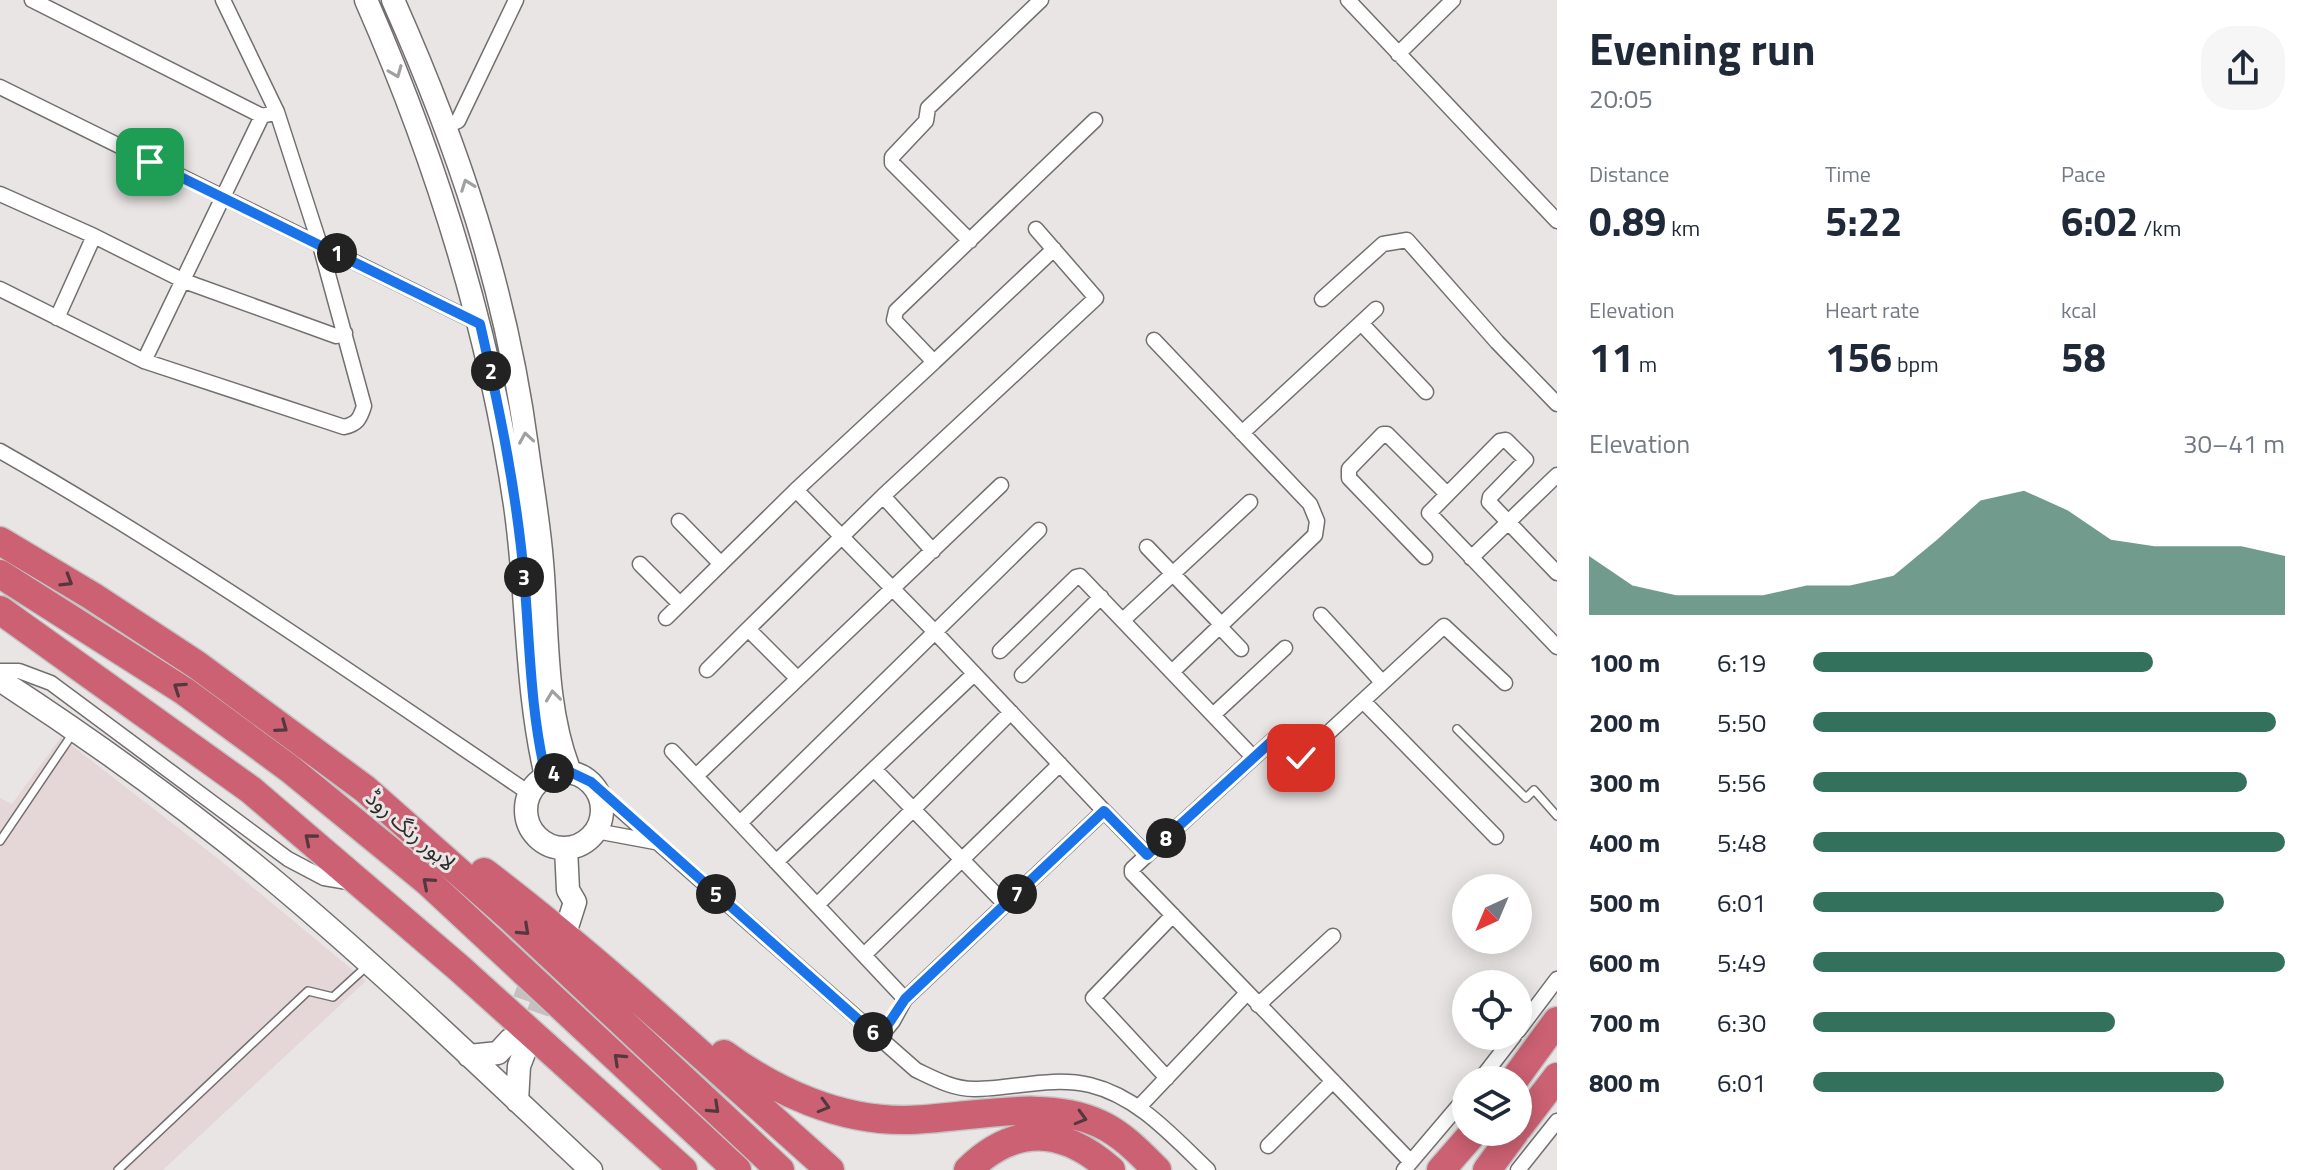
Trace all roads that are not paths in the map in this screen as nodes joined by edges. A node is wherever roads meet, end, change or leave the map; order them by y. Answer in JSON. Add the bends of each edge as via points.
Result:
{"nodes":[{"id":1,"x":32,"y":0,"type":"edge"},
{"id":2,"x":223,"y":0,"type":"edge"},
{"id":3,"x":366,"y":0,"type":"edge"},
{"id":4,"x":393,"y":0,"type":"edge"},
{"id":5,"x":516,"y":0,"type":"edge"},
{"id":6,"x":1041,"y":0,"type":"edge"},
{"id":7,"x":1348,"y":0,"type":"edge"},
{"id":8,"x":1453,"y":0,"type":"edge"},
{"id":9,"x":408,"y":32,"type":"junction"},
{"id":10,"x":384,"y":42,"type":"junction"},
{"id":11,"x":1398,"y":54,"type":"junction"},
{"id":12,"x":0,"y":87,"type":"edge"},
{"id":13,"x":270,"y":114,"type":"junction"},
{"id":14,"x":1095,"y":120,"type":"dead end"},
{"id":15,"x":446,"y":126,"type":"junction"},
{"id":16,"x":0,"y":194,"type":"edge"},
{"id":17,"x":224,"y":199,"type":"junction"},
{"id":18,"x":1557,"y":221,"type":"edge"},
{"id":19,"x":1036,"y":229,"type":"dead end"},
{"id":20,"x":94,"y":236,"type":"junction"},
{"id":21,"x":970,"y":241,"type":"junction"},
{"id":22,"x":320,"y":245,"type":"junction"},
{"id":23,"x":1054,"y":249,"type":"junction"},
{"id":24,"x":184,"y":281,"type":"junction"},
{"id":25,"x":0,"y":289,"type":"edge"},
{"id":26,"x":1322,"y":299,"type":"dead end"},
{"id":27,"x":1376,"y":309,"type":"dead end"},
{"id":28,"x":57,"y":318,"type":"junction"},
{"id":29,"x":1361,"y":323,"type":"junction"},
{"id":30,"x":480,"y":324,"type":"junction"},
{"id":31,"x":345,"y":333,"type":"junction"},
{"id":32,"x":1154,"y":340,"type":"dead end"},
{"id":33,"x":144,"y":361,"type":"junction"},
{"id":34,"x":934,"y":362,"type":"junction"},
{"id":35,"x":1426,"y":392,"type":"dead end"},
{"id":36,"x":1557,"y":404,"type":"edge"},
{"id":37,"x":1242,"y":433,"type":"junction"},
{"id":38,"x":0,"y":451,"type":"edge"},
{"id":39,"x":1557,"y":475,"type":"edge"},
{"id":40,"x":1001,"y":485,"type":"dead end"},
{"id":41,"x":796,"y":490,"type":"junction"},
{"id":42,"x":1446,"y":493,"type":"junction"},
{"id":43,"x":883,"y":496,"type":"junction"},
{"id":44,"x":1250,"y":502,"type":"dead end"},
{"id":45,"x":679,"y":521,"type":"dead end"},
{"id":46,"x":1508,"y":522,"type":"junction"},
{"id":47,"x":1039,"y":530,"type":"dead end"},
{"id":48,"x":843,"y":536,"type":"junction"},
{"id":49,"x":0,"y":541,"type":"edge"},
{"id":50,"x":1147,"y":547,"type":"dead end"},
{"id":51,"x":933,"y":551,"type":"junction"},
{"id":52,"x":1425,"y":557,"type":"dead end"},
{"id":53,"x":1471,"y":558,"type":"junction"},
{"id":54,"x":640,"y":564,"type":"dead end"},
{"id":55,"x":721,"y":564,"type":"junction"},
{"id":56,"x":1173,"y":573,"type":"junction"},
{"id":57,"x":1557,"y":573,"type":"edge"},
{"id":58,"x":0,"y":574,"type":"edge"},
{"id":59,"x":894,"y":589,"type":"junction"},
{"id":60,"x":1101,"y":597,"type":"junction"},
{"id":61,"x":680,"y":604,"type":"junction"},
{"id":62,"x":0,"y":610,"type":"edge"},
{"id":63,"x":1321,"y":615,"type":"dead end"},
{"id":64,"x":666,"y":618,"type":"dead end"},
{"id":65,"x":1123,"y":620,"type":"junction"},
{"id":66,"x":1221,"y":626,"type":"junction"},
{"id":67,"x":748,"y":629,"type":"junction"},
{"id":68,"x":935,"y":632,"type":"junction"},
{"id":69,"x":1557,"y":647,"type":"edge"},
{"id":70,"x":1285,"y":648,"type":"dead end"},
{"id":71,"x":1241,"y":649,"type":"dead end"},
{"id":72,"x":1000,"y":651,"type":"dead end"},
{"id":73,"x":707,"y":670,"type":"dead end"},
{"id":74,"x":0,"y":671,"type":"edge"},
{"id":75,"x":1173,"y":671,"type":"junction"},
{"id":76,"x":974,"y":674,"type":"junction"},
{"id":77,"x":1022,"y":675,"type":"dead end"},
{"id":78,"x":797,"y":678,"type":"junction"},
{"id":79,"x":0,"y":680,"type":"edge"},
{"id":80,"x":1382,"y":682,"type":"junction"},
{"id":81,"x":1505,"y":683,"type":"dead end"},
{"id":82,"x":1363,"y":701,"type":"junction"},
{"id":83,"x":1011,"y":712,"type":"junction"},
{"id":84,"x":1213,"y":715,"type":"junction"},
{"id":85,"x":76,"y":729,"type":"junction"},
{"id":86,"x":1457,"y":729,"type":"dead end"},
{"id":87,"x":672,"y":751,"type":"dead end"},
{"id":88,"x":1253,"y":757,"type":"junction"},
{"id":89,"x":1060,"y":764,"type":"junction"},
{"id":90,"x":874,"y":769,"type":"junction"},
{"id":91,"x":570,"y":772,"type":"junction"},
{"id":92,"x":546,"y":776,"type":"junction"},
{"id":93,"x":696,"y":776,"type":"junction"},
{"id":94,"x":596,"y":788,"type":"junction"},
{"id":95,"x":365,"y":789,"type":"junction"},
{"id":96,"x":529,"y":793,"type":"junction"},
{"id":97,"x":913,"y":809,"type":"junction"},
{"id":98,"x":1104,"y":811,"type":"junction"},
{"id":99,"x":1557,"y":816,"type":"edge"},
{"id":100,"x":740,"y":823,"type":"junction"},
{"id":101,"x":596,"y":831,"type":"junction"},
{"id":102,"x":1496,"y":837,"type":"dead end"},
{"id":103,"x":0,"y":841,"type":"edge"},
{"id":104,"x":659,"y":843,"type":"junction"},
{"id":105,"x":566,"y":848,"type":"junction"},
{"id":106,"x":1147,"y":855,"type":"junction"},
{"id":107,"x":962,"y":860,"type":"junction"},
{"id":108,"x":776,"y":862,"type":"junction"},
{"id":109,"x":362,"y":883,"type":"junction"},
{"id":110,"x":817,"y":905,"type":"junction"},
{"id":111,"x":1006,"y":905,"type":"junction"},
{"id":112,"x":1173,"y":915,"type":"junction"},
{"id":113,"x":561,"y":919,"type":"dead end"},
{"id":114,"x":1333,"y":936,"type":"dead end"},
{"id":115,"x":865,"y":954,"type":"junction"},
{"id":116,"x":368,"y":964,"type":"junction"},
{"id":117,"x":1557,"y":979,"type":"edge"},
{"id":118,"x":614,"y":980,"type":"junction"},
{"id":119,"x":1247,"y":993,"type":"junction"},
{"id":120,"x":905,"y":999,"type":"junction"},
{"id":121,"x":1258,"y":1005,"type":"junction"},
{"id":122,"x":1532,"y":1013,"type":"edge"},
{"id":123,"x":1557,"y":1021,"type":"edge"},
{"id":124,"x":879,"y":1038,"type":"junction"},
{"id":125,"x":1503,"y":1050,"type":"edge"},
{"id":126,"x":469,"y":1056,"type":"junction"},
{"id":127,"x":1491,"y":1066,"type":"edge"},
{"id":128,"x":1524,"y":1066,"type":"edge"},
{"id":129,"x":1557,"y":1077,"type":"edge"},
{"id":130,"x":1167,"y":1078,"type":"junction"},
{"id":131,"x":1333,"y":1081,"type":"junction"},
{"id":132,"x":517,"y":1101,"type":"junction"},
{"id":133,"x":1139,"y":1107,"type":"junction"},
{"id":134,"x":1532,"y":1110,"type":"edge"},
{"id":135,"x":1452,"y":1114,"type":"edge"},
{"id":136,"x":1557,"y":1121,"type":"edge"},
{"id":137,"x":1268,"y":1146,"type":"dead end"},
{"id":138,"x":1462,"y":1146,"type":"edge"},
{"id":139,"x":1505,"y":1146,"type":"edge"},
{"id":140,"x":1408,"y":1166,"type":"edge"},
{"id":141,"x":118,"y":1170,"type":"edge"},
{"id":142,"x":591,"y":1170,"type":"edge"},
{"id":143,"x":683,"y":1170,"type":"edge"},
{"id":144,"x":737,"y":1170,"type":"edge"},
{"id":145,"x":780,"y":1170,"type":"edge"},
{"id":146,"x":830,"y":1170,"type":"edge"},
{"id":147,"x":968,"y":1170,"type":"edge"},
{"id":148,"x":1111,"y":1170,"type":"edge"},
{"id":149,"x":1157,"y":1170,"type":"edge"},
{"id":150,"x":1208,"y":1170,"type":"edge"},
{"id":151,"x":1441,"y":1170,"type":"edge"},
{"id":152,"x":1487,"y":1170,"type":"edge"},
{"id":153,"x":1518,"y":1170,"type":"edge"}],
"edges":[{"from":1,"to":13,"type":"street"},
{"from":2,"to":13,"type":"street"},
{"from":3,"to":10,"type":"street"},
{"from":4,"to":9,"type":"street"},
{"from":5,"to":15,"type":"street","via":[[458,121]]},
{"from":6,"to":21,"type":"street","via":[[928,108],[926,121],[892,157],[892,163]]},
{"from":7,"to":11,"type":"street"},
{"from":8,"to":11,"type":"street"},
{"from":9,"to":10,"type":"street"},
{"from":9,"to":15,"type":"street"},
{"from":10,"to":30,"type":"street","one_way":true,"via":[[434,171]]},
{"from":11,"to":18,"type":"street"},
{"from":12,"to":17,"type":"street"},
{"from":13,"to":17,"type":"street"},
{"from":13,"to":22,"type":"street"},
{"from":14,"to":21,"type":"street"},
{"from":91,"to":15,"type":"street","one_way":true,"via":[[558,734],[542,558],[508,332],[476,209]]},
{"from":16,"to":20,"type":"street"},
{"from":17,"to":22,"type":"street"},
{"from":17,"to":24,"type":"street"},
{"from":19,"to":23,"type":"street"},
{"from":20,"to":24,"type":"street"},
{"from":20,"to":28,"type":"street"},
{"from":21,"to":34,"type":"street","via":[[894,315]]},
{"from":22,"to":30,"type":"street"},
{"from":22,"to":31,"type":"street"},
{"from":23,"to":34,"type":"street"},
{"from":23,"to":43,"type":"street","via":[[1096,298]]},
{"from":24,"to":31,"type":"street","via":[[336,336]]},
{"from":24,"to":33,"type":"street"},
{"from":25,"to":28,"type":"street"},
{"from":26,"to":36,"type":"street","via":[[1383,244],[1407,240]]},
{"from":27,"to":29,"type":"street"},
{"from":28,"to":33,"type":"street"},
{"from":29,"to":35,"type":"street"},
{"from":29,"to":37,"type":"street"},
{"from":30,"to":92,"type":"street","via":[[515,506]]},
{"from":31,"to":33,"type":"street","via":[[364,406],[361,418],[344,427]]},
{"from":32,"to":37,"type":"street"},
{"from":34,"to":41,"type":"street"},
{"from":37,"to":66,"type":"street","via":[[1310,504],[1317,521],[1315,535]]},
{"from":38,"to":96,"type":"street","via":[[218,583]]},
{"from":39,"to":46,"type":"street"},
{"from":40,"to":51,"type":"street"},
{"from":41,"to":48,"type":"street"},
{"from":41,"to":55,"type":"street"},
{"from":42,"to":46,"type":"street","via":[[1506,440],[1526,460],[1489,500]]},
{"from":42,"to":52,"type":"street","via":[[1387,434],[1349,469],[1349,478]]},
{"from":42,"to":53,"type":"street","via":[[1429,513]]},
{"from":43,"to":48,"type":"street"},
{"from":43,"to":51,"type":"street"},
{"from":44,"to":56,"type":"street"},
{"from":45,"to":55,"type":"street"},
{"from":46,"to":53,"type":"street"},
{"from":46,"to":57,"type":"street"},
{"from":47,"to":68,"type":"street"},
{"from":48,"to":59,"type":"street"},
{"from":48,"to":67,"type":"street"},
{"from":49,"to":95,"type":"highway","name":"لاہور رنگ روڈ","one_way":true,"via":[[197,665]]},
{"from":50,"to":56,"type":"street"},
{"from":51,"to":59,"type":"street"},
{"from":53,"to":69,"type":"street"},
{"from":54,"to":61,"type":"street"},
{"from":55,"to":61,"type":"street"},
{"from":56,"to":65,"type":"street"},
{"from":56,"to":66,"type":"street"},
{"from":144,"to":58,"type":"highway","name":"لاہور رنگ روڈ","one_way":true,"via":[[428,882],[290,769],[184,691]]},
{"from":59,"to":68,"type":"street"},
{"from":59,"to":78,"type":"street"},
{"from":60,"to":65,"type":"street"},
{"from":60,"to":72,"type":"street","via":[[1078,576]]},
{"from":60,"to":77,"type":"street"},
{"from":61,"to":64,"type":"street"},
{"from":109,"to":62,"type":"highway","one_way":true,"via":[[251,790]]},
{"from":63,"to":80,"type":"street"},
{"from":65,"to":75,"type":"street"},
{"from":66,"to":71,"type":"street"},
{"from":66,"to":75,"type":"street"},
{"from":67,"to":73,"type":"street"},
{"from":67,"to":78,"type":"street"},
{"from":68,"to":76,"type":"street"},
{"from":68,"to":100,"type":"street"},
{"from":70,"to":84,"type":"street"},
{"from":74,"to":109,"type":"street","via":[[19,671],[51,683],[288,859],[324,878]]},
{"from":75,"to":84,"type":"street"},
{"from":76,"to":83,"type":"street"},
{"from":76,"to":90,"type":"street"},
{"from":78,"to":93,"type":"street"},
{"from":79,"to":85,"type":"street"},
{"from":80,"to":81,"type":"street","via":[[1444,626]]},
{"from":80,"to":82,"type":"street"},
{"from":82,"to":88,"type":"street","via":[[1299,760],[1275,739]]},
{"from":82,"to":102,"type":"street"},
{"from":83,"to":89,"type":"street"},
{"from":83,"to":97,"type":"street"},
{"from":84,"to":88,"type":"street"},
{"from":85,"to":103,"type":"lane"},
{"from":85,"to":116,"type":"street","via":[[297,900]]},
{"from":86,"to":99,"type":"lane","via":[[1526,798],[1534,790]]},
{"from":87,"to":93,"type":"street"},
{"from":88,"to":106,"type":"street"},
{"from":89,"to":98,"type":"street"},
{"from":89,"to":107,"type":"street"},
{"from":90,"to":97,"type":"street"},
{"from":90,"to":108,"type":"street"},
{"from":91,"to":92,"type":"street"},
{"from":91,"to":94,"type":"street"},
{"from":92,"to":96,"type":"street"},
{"from":93,"to":100,"type":"street"},
{"from":94,"to":101,"type":"street","via":[[602,810]]},
{"from":94,"to":104,"type":"street"},
{"from":95,"to":118,"type":"highway","via":[[520,899]]},
{"from":95,"to":145,"type":"highway","name":"لاہور رنگ روڈ","one_way":true},
{"from":96,"to":105,"type":"street","via":[[529,827],[546,844]]},
{"from":97,"to":107,"type":"street"},
{"from":97,"to":110,"type":"street"},
{"from":98,"to":106,"type":"street"},
{"from":98,"to":111,"type":"street"},
{"from":100,"to":108,"type":"street"},
{"from":101,"to":104,"type":"street"},
{"from":101,"to":105,"type":"street","via":[[583,843]]},
{"from":104,"to":124,"type":"street"},
{"from":105,"to":113,"type":"street","via":[[568,890],[559,901]]},
{"from":106,"to":112,"type":"street","via":[[1131,871]]},
{"from":107,"to":111,"type":"street"},
{"from":107,"to":115,"type":"street"},
{"from":108,"to":110,"type":"street"},
{"from":109,"to":143,"type":"highway"},
{"from":110,"to":115,"type":"street"},
{"from":111,"to":120,"type":"street"},
{"from":112,"to":119,"type":"street"},
{"from":112,"to":130,"type":"street","via":[[1093,998]]},
{"from":114,"to":121,"type":"street"},
{"from":115,"to":120,"type":"street"},
{"from":116,"to":126,"type":"street"},
{"from":116,"to":141,"type":"lane","via":[[333,997],[308,991]]},
{"from":117,"to":122,"type":"street"},
{"from":118,"to":146,"type":"highway"},
{"from":118,"to":149,"type":"highway","one_way":true,"via":[[748,1072],[806,1101],[857,1115],[904,1120],[1058,1112],[1115,1132]]},
{"from":119,"to":121,"type":"street"},
{"from":119,"to":130,"type":"street"},
{"from":120,"to":124,"type":"street"},
{"from":121,"to":131,"type":"street"},
{"from":123,"to":128,"type":"highway"},
{"from":124,"to":133,"type":"street","via":[[916,1070],[945,1084],[972,1089],[1064,1081],[1092,1085]]},
{"from":125,"to":127,"type":"street"},
{"from":126,"to":132,"type":"street"},
{"from":126,"to":132,"type":"street","via":[[513,1052]]},
{"from":129,"to":134,"type":"highway"},
{"from":130,"to":133,"type":"street"},
{"from":131,"to":137,"type":"street"},
{"from":131,"to":140,"type":"street"},
{"from":132,"to":142,"type":"street"},
{"from":133,"to":150,"type":"street"},
{"from":135,"to":140,"type":"street"},
{"from":136,"to":153,"type":"street"},
{"from":138,"to":151,"type":"highway"},
{"from":139,"to":152,"type":"highway"},
{"from":147,"to":148,"type":"highway","via":[[985,1153],[1033,1136],[1079,1145]]}]}
